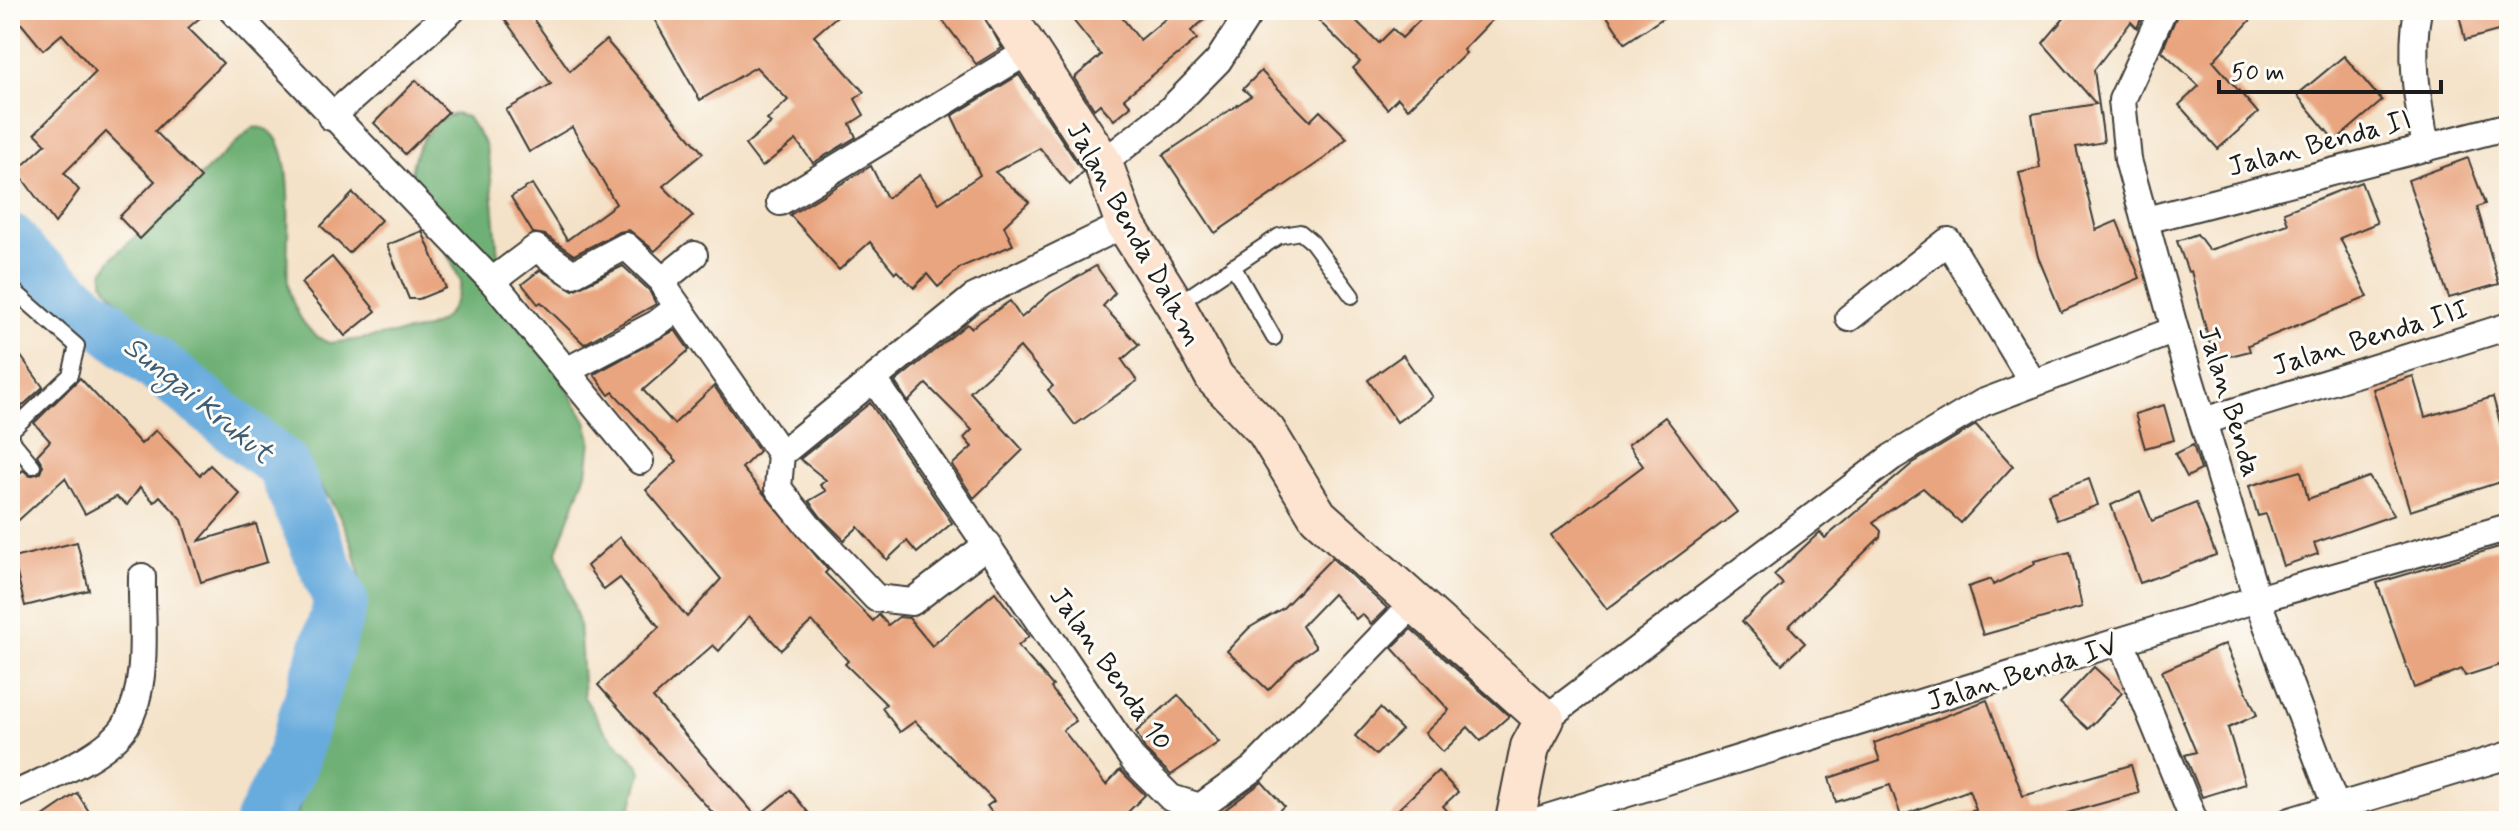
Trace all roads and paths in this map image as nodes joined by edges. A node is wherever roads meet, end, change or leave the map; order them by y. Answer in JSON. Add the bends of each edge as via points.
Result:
{"nodes":[{"id":1,"x":232,"y":10,"type":"edge"},
{"id":2,"x":452,"y":10,"type":"edge"},
{"id":3,"x":1003,"y":10,"type":"edge"},
{"id":4,"x":1251,"y":10,"type":"edge"},
{"id":5,"x":2163,"y":10,"type":"edge"},
{"id":6,"x":2418,"y":10,"type":"edge"},
{"id":7,"x":1030,"y":50,"type":"junction"},
{"id":8,"x":331,"y":117,"type":"junction"},
{"id":9,"x":2509,"y":126,"type":"edge"},
{"id":10,"x":2426,"y":148,"type":"junction"},
{"id":11,"x":1103,"y":163,"type":"junction"},
{"id":12,"x":780,"y":202,"type":"dead end"},
{"id":13,"x":2146,"y":220,"type":"junction"},
{"id":14,"x":1125,"y":224,"type":"junction"},
{"id":15,"x":694,"y":255,"type":"dead end"},
{"id":16,"x":1233,"y":266,"type":"junction"},
{"id":17,"x":492,"y":281,"type":"junction"},
{"id":18,"x":664,"y":282,"type":"junction"},
{"id":19,"x":10,"y":287,"type":"edge"},
{"id":20,"x":1352,"y":296,"type":"dead end"},
{"id":21,"x":1176,"y":306,"type":"junction"},
{"id":22,"x":677,"y":308,"type":"junction"},
{"id":23,"x":1849,"y":318,"type":"dead end"},
{"id":24,"x":2509,"y":326,"type":"edge"},
{"id":25,"x":2175,"y":330,"type":"junction"},
{"id":26,"x":1274,"y":338,"type":"dead end"},
{"id":27,"x":566,"y":371,"type":"junction"},
{"id":28,"x":875,"y":381,"type":"junction"},
{"id":29,"x":2033,"y":383,"type":"junction"},
{"id":30,"x":2204,"y":421,"type":"junction"},
{"id":31,"x":10,"y":435,"type":"edge"},
{"id":32,"x":781,"y":454,"type":"junction"},
{"id":33,"x":640,"y":461,"type":"dead end"},
{"id":34,"x":33,"y":466,"type":"dead end"},
{"id":35,"x":2509,"y":527,"type":"edge"},
{"id":36,"x":988,"y":544,"type":"junction"},
{"id":37,"x":142,"y":577,"type":"dead end"},
{"id":38,"x":2257,"y":599,"type":"junction"},
{"id":39,"x":1414,"y":603,"type":"junction"},
{"id":40,"x":2121,"y":642,"type":"junction"},
{"id":41,"x":1545,"y":719,"type":"junction"},
{"id":42,"x":2509,"y":755,"type":"edge"},
{"id":43,"x":10,"y":797,"type":"edge"},
{"id":44,"x":2336,"y":807,"type":"junction"},
{"id":45,"x":1190,"y":814,"type":"edge"},
{"id":46,"x":1515,"y":821,"type":"edge"},
{"id":47,"x":1537,"y":821,"type":"edge"},
{"id":48,"x":2194,"y":821,"type":"edge"},
{"id":49,"x":2290,"y":821,"type":"edge"}],
"edges":[{"from":1,"to":8,"type":"street"},
{"from":2,"to":8,"type":"street"},
{"from":3,"to":7,"type":"street","name":"Jalan Benda Dalam"},
{"from":4,"to":11,"type":"street","via":[[1218,61],[1169,111]]},
{"from":5,"to":13,"type":"street","name":"Jalan Benda","via":[[2122,100],[2128,160]]},
{"from":6,"to":10,"type":"street","via":[[2418,104]]},
{"from":7,"to":11,"type":"street","name":"Jalan Benda Dalam"},
{"from":7,"to":12,"type":"street"},
{"from":8,"to":17,"type":"street"},
{"from":9,"to":10,"type":"street","name":"Jalan Benda II"},
{"from":10,"to":13,"type":"street","name":"Jalan Benda II"},
{"from":11,"to":14,"type":"street","name":"Jalan Benda Dalam"},
{"from":13,"to":25,"type":"street","name":"Jalan Benda"},
{"from":14,"to":21,"type":"street","name":"Jalan Benda Dalam"},
{"from":14,"to":28,"type":"street","via":[[973,298]]},
{"from":15,"to":18,"type":"street"},
{"from":16,"to":20,"type":"lane","via":[[1279,236],[1300,232]]},
{"from":16,"to":21,"type":"lane"},
{"from":16,"to":26,"type":"lane"},
{"from":17,"to":18,"type":"street","via":[[536,248],[573,274],[626,246]]},
{"from":17,"to":27,"type":"street"},
{"from":18,"to":22,"type":"street"},
{"from":19,"to":31,"type":"lane","via":[[77,346],[70,375]]},
{"from":21,"to":39,"type":"street","name":"Jalan Benda Dalam","via":[[1215,378],[1266,431],[1318,516]]},
{"from":22,"to":27,"type":"street"},
{"from":22,"to":32,"type":"street"},
{"from":23,"to":29,"type":"street","via":[[1948,241]]},
{"from":24,"to":30,"type":"street","name":"Jalan Benda III"},
{"from":25,"to":29,"type":"street"},
{"from":25,"to":30,"type":"street","name":"Jalan Benda"},
{"from":27,"to":33,"type":"street"},
{"from":28,"to":32,"type":"street"},
{"from":28,"to":36,"type":"street","name":"Jalan Benda 10"},
{"from":29,"to":41,"type":"street","via":[[1982,403],[1892,457]]},
{"from":30,"to":38,"type":"street","name":"Jalan Benda"},
{"from":31,"to":34,"type":"lane"},
{"from":32,"to":36,"type":"street","via":[[778,488],[876,598],[912,602]]},
{"from":35,"to":38,"type":"street","name":"Jalan Benda IV"},
{"from":36,"to":45,"type":"street","name":"Jalan Benda 10","via":[[1134,761]]},
{"from":37,"to":43,"type":"street","via":[[140,684],[125,726],[90,757]]},
{"from":38,"to":40,"type":"street","name":"Jalan Benda IV"},
{"from":38,"to":44,"type":"street","name":"Jalan Benda"},
{"from":39,"to":41,"type":"street","name":"Jalan Benda Dalam"},
{"from":39,"to":45,"type":"street","name":"Jalan Benda 10","via":[[1253,769]]},
{"from":40,"to":47,"type":"street","name":"Jalan Benda IV"},
{"from":40,"to":48,"type":"street"},
{"from":41,"to":46,"type":"street","via":[[1530,747]]},
{"from":42,"to":44,"type":"street"},
{"from":44,"to":49,"type":"street"}]}
